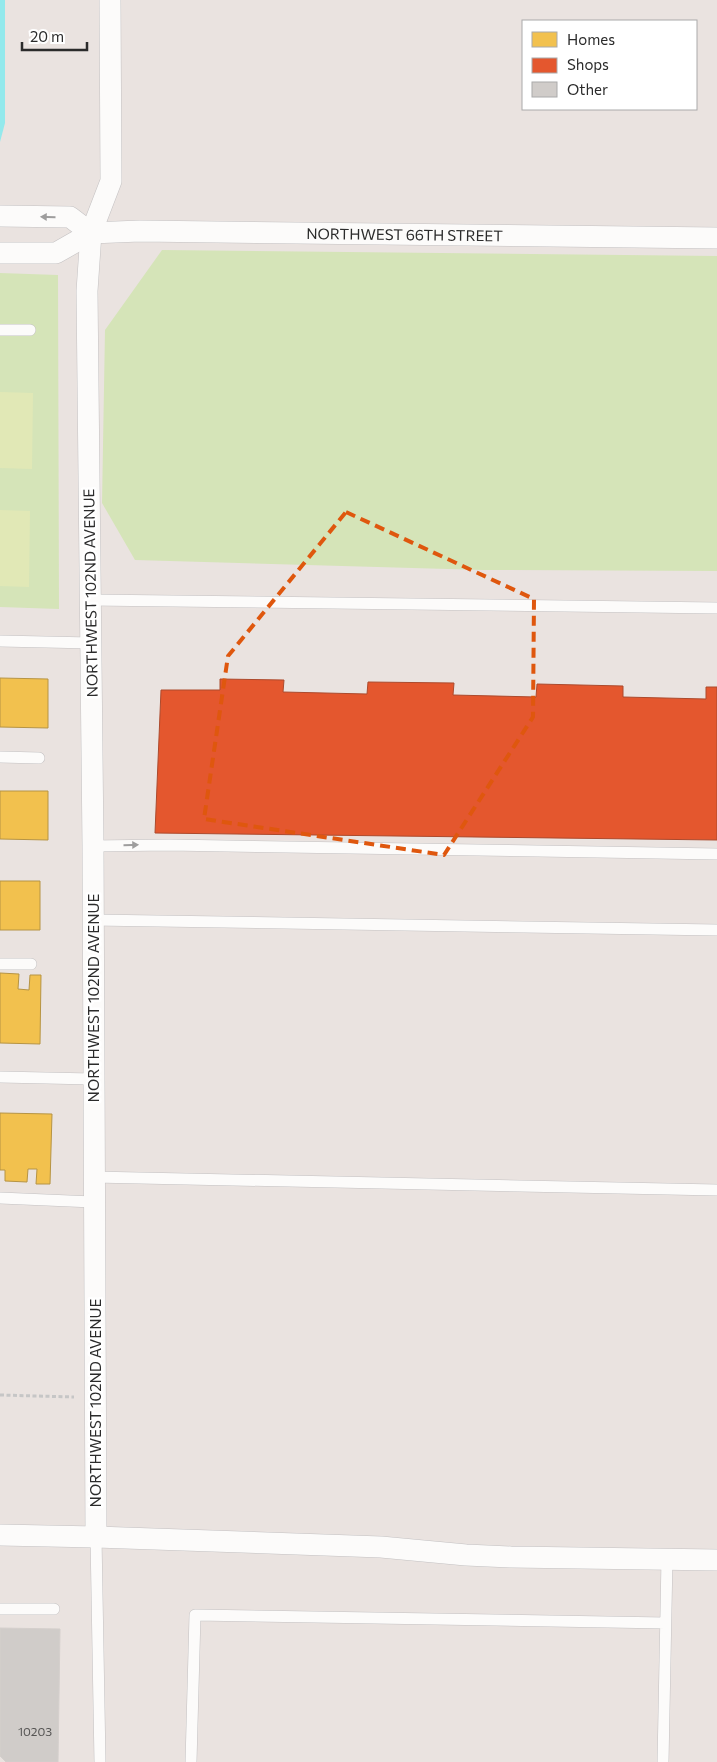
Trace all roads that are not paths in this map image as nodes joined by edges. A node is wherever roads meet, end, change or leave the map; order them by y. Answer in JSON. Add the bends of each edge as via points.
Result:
{"nodes":[{"id":1,"x":110,"y":0,"type":"edge"},
{"id":2,"x":0,"y":216,"type":"edge"},
{"id":3,"x":91,"y":233,"type":"junction"},
{"id":4,"x":717,"y":238,"type":"edge"},
{"id":5,"x":0,"y":253,"type":"edge"},
{"id":6,"x":0,"y":330,"type":"edge"},
{"id":7,"x":30,"y":330,"type":"dead end"},
{"id":8,"x":90,"y":600,"type":"junction"},
{"id":9,"x":717,"y":608,"type":"edge"},
{"id":10,"x":0,"y":641,"type":"edge"},
{"id":11,"x":90,"y":643,"type":"junction"},
{"id":12,"x":0,"y":757,"type":"edge"},
{"id":13,"x":39,"y":758,"type":"dead end"},
{"id":14,"x":92,"y":846,"type":"junction"},
{"id":15,"x":717,"y":854,"type":"edge"},
{"id":16,"x":92,"y":920,"type":"junction"},
{"id":17,"x":717,"y":930,"type":"edge"},
{"id":18,"x":0,"y":964,"type":"edge"},
{"id":19,"x":31,"y":964,"type":"dead end"},
{"id":20,"x":0,"y":1077,"type":"edge"},
{"id":21,"x":92,"y":1078,"type":"junction"},
{"id":22,"x":93,"y":1177,"type":"junction"},
{"id":23,"x":717,"y":1190,"type":"edge"},
{"id":24,"x":0,"y":1198,"type":"edge"},
{"id":25,"x":93,"y":1202,"type":"junction"},
{"id":26,"x":0,"y":1535,"type":"edge"},
{"id":27,"x":96,"y":1537,"type":"junction"},
{"id":28,"x":667,"y":1559,"type":"junction"},
{"id":29,"x":717,"y":1560,"type":"edge"},
{"id":30,"x":0,"y":1609,"type":"edge"},
{"id":31,"x":54,"y":1609,"type":"dead end"},
{"id":32,"x":666,"y":1623,"type":"junction"},
{"id":33,"x":100,"y":1762,"type":"edge"},
{"id":34,"x":190,"y":1762,"type":"edge"},
{"id":35,"x":663,"y":1762,"type":"edge"}],
"edges":[{"from":1,"to":3,"type":"street","name":"NORTHWEST 102ND AVENUE","via":[[111,181]]},
{"from":3,"to":2,"type":"street","one_way":true,"via":[[70,217]]},
{"from":3,"to":4,"type":"street","name":"NORTHWEST 66TH STREET"},
{"from":3,"to":5,"type":"street","name":"NORTHWEST 66TH STREET","via":[[56,254]]},
{"from":3,"to":8,"type":"street","name":"NORTHWEST 102ND AVENUE","via":[[87,290]]},
{"from":6,"to":7,"type":"lane"},
{"from":8,"to":9,"type":"lane"},
{"from":8,"to":11,"type":"street","name":"NORTHWEST 102ND AVENUE"},
{"from":10,"to":11,"type":"lane"},
{"from":11,"to":14,"type":"street","name":"NORTHWEST 102ND AVENUE"},
{"from":12,"to":13,"type":"lane"},
{"from":14,"to":15,"type":"lane","one_way":true},
{"from":14,"to":16,"type":"street","name":"NORTHWEST 102ND AVENUE"},
{"from":16,"to":17,"type":"lane"},
{"from":16,"to":21,"type":"street","name":"NORTHWEST 102ND AVENUE"},
{"from":18,"to":19,"type":"lane"},
{"from":20,"to":21,"type":"lane"},
{"from":21,"to":22,"type":"street","name":"NORTHWEST 102ND AVENUE"},
{"from":22,"to":23,"type":"lane"},
{"from":22,"to":25,"type":"street","name":"NORTHWEST 102ND AVENUE"},
{"from":24,"to":25,"type":"lane"},
{"from":25,"to":27,"type":"street","name":"NORTHWEST 102ND AVENUE"},
{"from":26,"to":27,"type":"street"},
{"from":27,"to":28,"type":"street","via":[[381,1547],[466,1555]]},
{"from":27,"to":33,"type":"lane","name":"NORTHWEST 102ND AVENUE"},
{"from":28,"to":29,"type":"street"},
{"from":28,"to":32,"type":"lane"},
{"from":30,"to":31,"type":"lane"},
{"from":32,"to":34,"type":"lane","via":[[195,1615]]},
{"from":32,"to":35,"type":"lane"}]}
